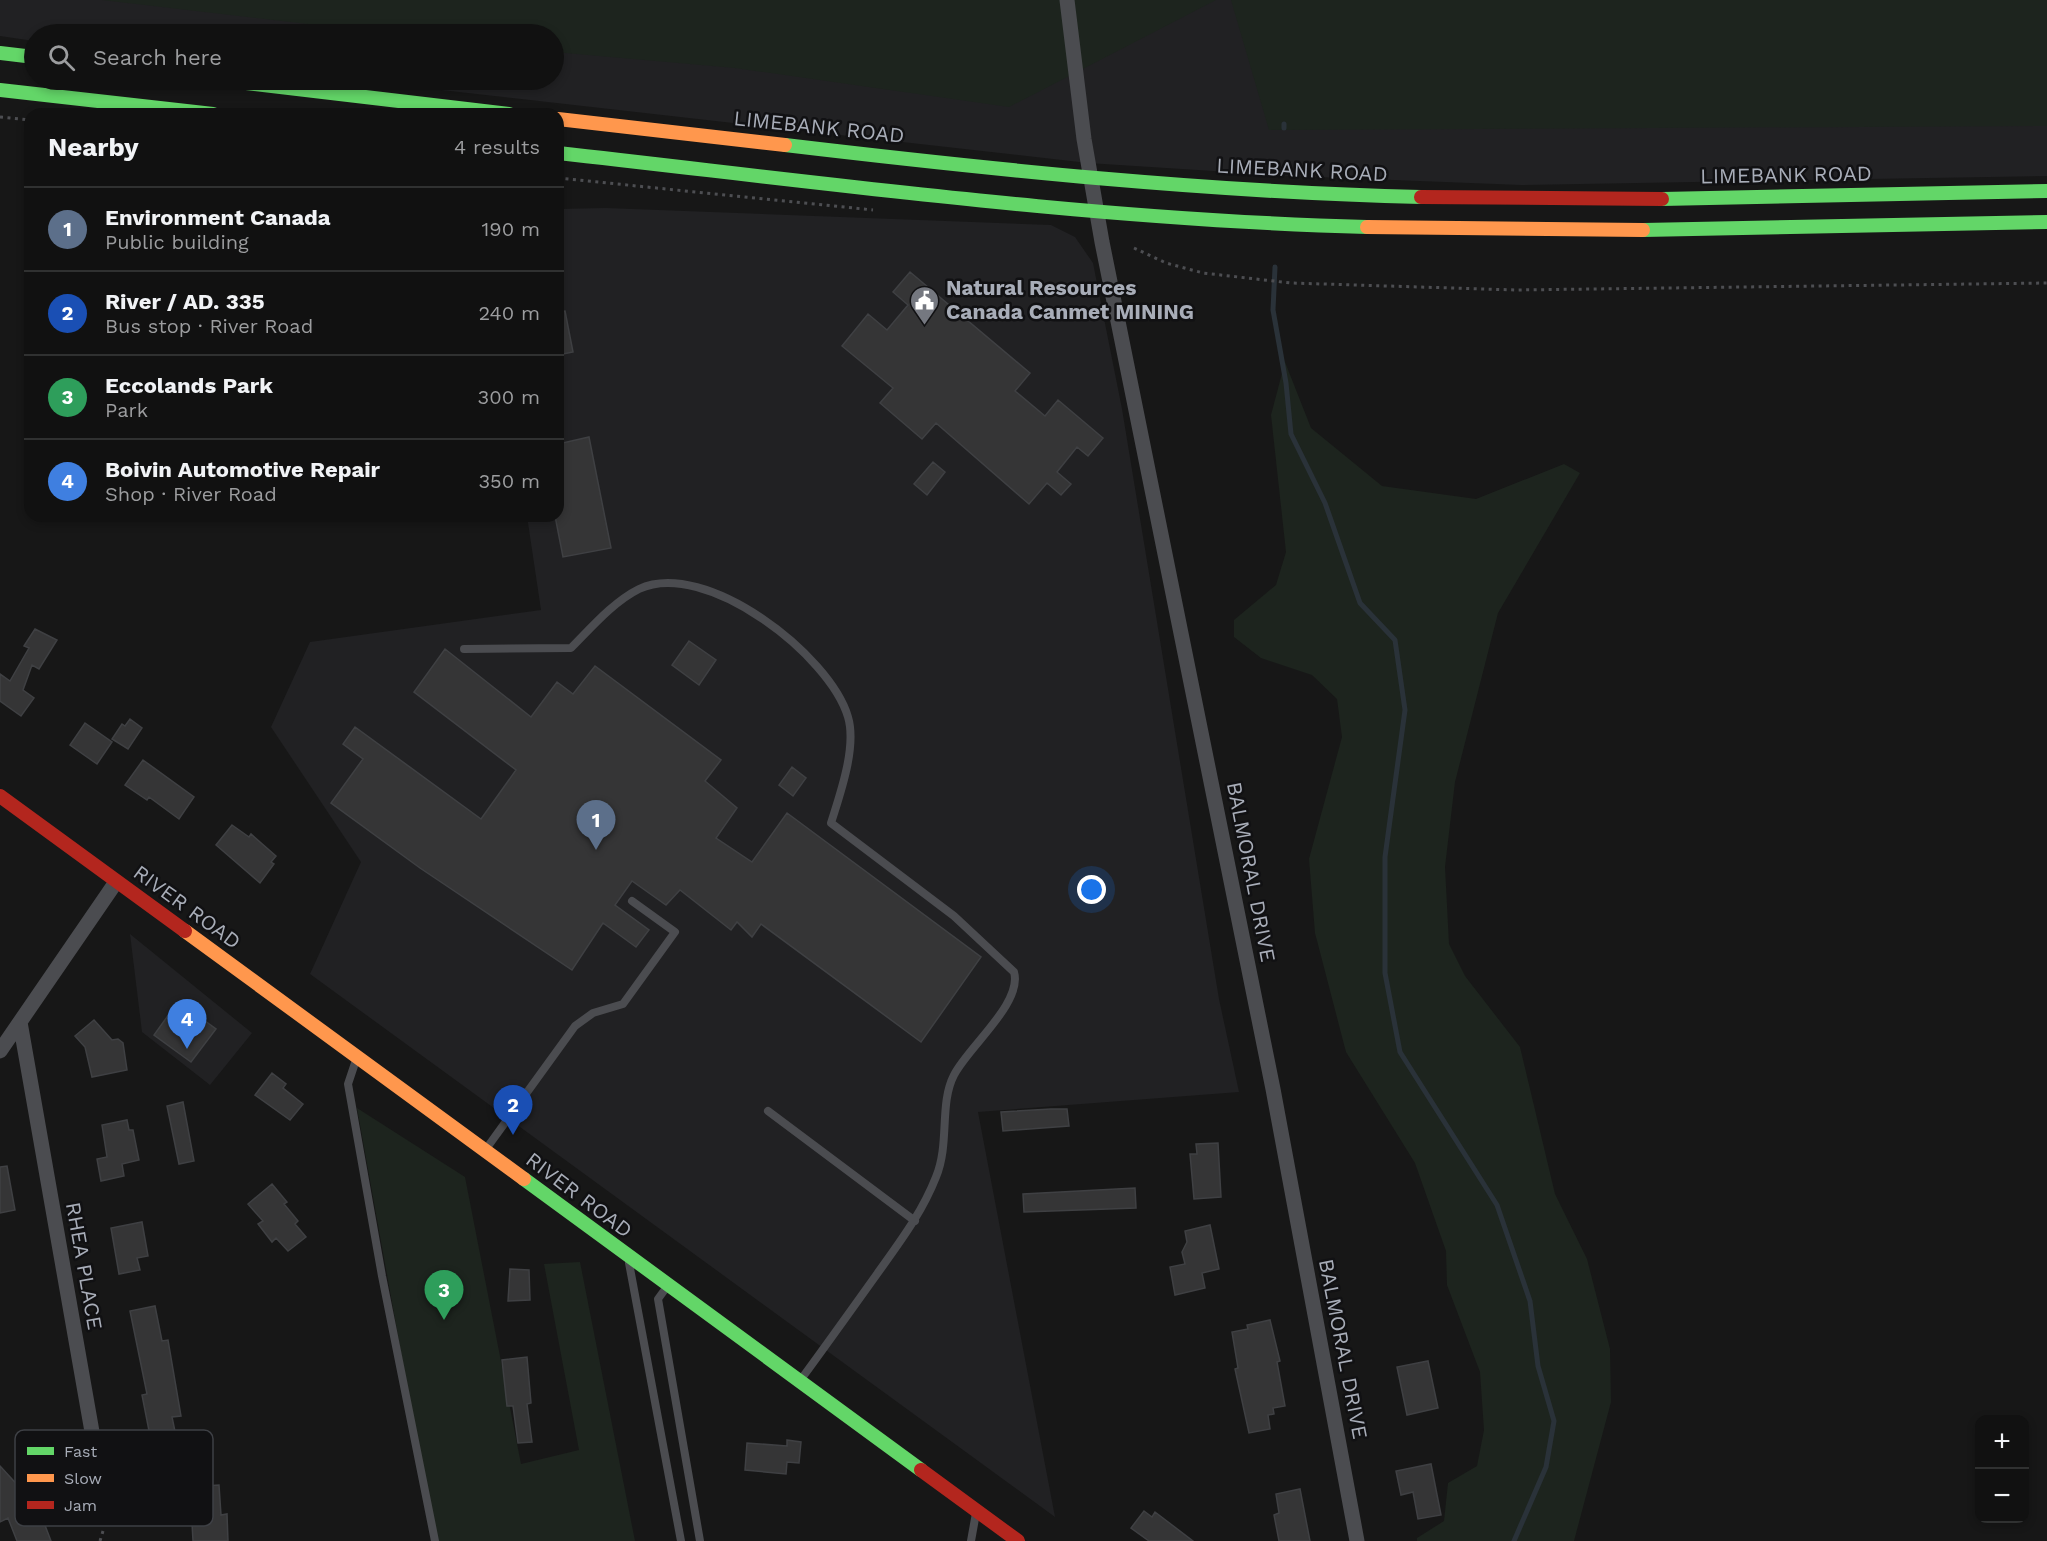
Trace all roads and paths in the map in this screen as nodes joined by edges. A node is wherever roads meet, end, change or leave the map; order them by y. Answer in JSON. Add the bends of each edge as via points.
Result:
{"nodes":[{"id":1,"x":1067,"y":0,"type":"edge"},
{"id":2,"x":0,"y":53,"type":"edge"},
{"id":3,"x":24,"y":56,"type":"edge"},
{"id":4,"x":0,"y":90,"type":"edge"},
{"id":5,"x":306,"y":90,"type":"edge"},
{"id":6,"x":152,"y":108,"type":"edge"},
{"id":7,"x":458,"y":108,"type":"edge"},
{"id":8,"x":0,"y":117,"type":"edge"},
{"id":9,"x":24,"y":119,"type":"edge"},
{"id":10,"x":564,"y":120,"type":"edge"},
{"id":11,"x":564,"y":154,"type":"edge"},
{"id":12,"x":1090,"y":178,"type":"junction"},
{"id":13,"x":564,"y":179,"type":"edge"},
{"id":14,"x":2047,"y":191,"type":"edge"},
{"id":15,"x":875,"y":211,"type":"dead end"},
{"id":16,"x":1097,"y":212,"type":"junction"},
{"id":17,"x":2047,"y":222,"type":"edge"},
{"id":18,"x":1134,"y":248,"type":"dead end"},
{"id":19,"x":2047,"y":283,"type":"edge"},
{"id":20,"x":464,"y":649,"type":"dead end"},
{"id":21,"x":0,"y":796,"type":"edge"},
{"id":22,"x":116,"y":882,"type":"junction"},
{"id":23,"x":632,"y":901,"type":"dead end"},
{"id":24,"x":20,"y":1022,"type":"junction"},
{"id":25,"x":0,"y":1051,"type":"edge"},
{"id":26,"x":357,"y":1058,"type":"junction"},
{"id":27,"x":768,"y":1111,"type":"dead end"},
{"id":28,"x":484,"y":1151,"type":"junction"},
{"id":29,"x":915,"y":1221,"type":"junction"},
{"id":30,"x":628,"y":1258,"type":"junction"},
{"id":31,"x":667,"y":1286,"type":"junction"},
{"id":32,"x":800,"y":1381,"type":"junction"},
{"id":33,"x":92,"y":1430,"type":"edge"},
{"id":34,"x":977,"y":1511,"type":"junction"},
{"id":35,"x":435,"y":1541,"type":"edge"},
{"id":36,"x":681,"y":1541,"type":"edge"},
{"id":37,"x":700,"y":1541,"type":"edge"},
{"id":38,"x":971,"y":1541,"type":"edge"},
{"id":39,"x":1018,"y":1541,"type":"edge"},
{"id":40,"x":1357,"y":1541,"type":"edge"}],
"edges":[{"from":1,"to":12,"type":"street","name":"BALMORAL DRIVE"},
{"from":2,"to":3,"type":"main road"},
{"from":4,"to":6,"type":"main road"},
{"from":5,"to":7,"type":"main road"},
{"from":8,"to":9,"type":"path"},
{"from":10,"to":12,"type":"main road","name":"LIMEBANK ROAD"},
{"from":11,"to":16,"type":"main road"},
{"from":12,"to":14,"type":"main road","name":"LIMEBANK ROAD","via":[[1293,192],[1502,199]]},
{"from":12,"to":16,"type":"street","name":"BALMORAL DRIVE"},
{"from":13,"to":15,"type":"path"},
{"from":16,"to":17,"type":"main road","via":[[1318,226],[1507,231]]},
{"from":16,"to":40,"type":"street","name":"BALMORAL DRIVE","via":[[1270,1078]]},
{"from":18,"to":19,"type":"path","via":[[1184,269],[1282,282],[1516,290]]},
{"from":20,"to":29,"type":"lane","via":[[571,648],[620,602],[640,589],[681,584],[714,593],[743,608],[789,639],[816,664],[836,690],[848,717],[850,737],[831,823],[954,916],[1003,959],[1016,980],[1008,1003],[964,1057],[950,1083],[941,1165]]},
{"from":21,"to":22,"type":"main road","name":"RIVER ROAD"},
{"from":22,"to":24,"type":"street"},
{"from":22,"to":26,"type":"main road","name":"RIVER ROAD"},
{"from":23,"to":28,"type":"lane","via":[[675,932],[623,1004],[593,1013],[575,1026]]},
{"from":24,"to":25,"type":"street"},
{"from":24,"to":33,"type":"street","name":"RHEA PLACE"},
{"from":26,"to":28,"type":"main road","name":"RIVER ROAD"},
{"from":26,"to":35,"type":"lane","via":[[348,1084]]},
{"from":27,"to":29,"type":"lane"},
{"from":28,"to":30,"type":"main road","name":"RIVER ROAD"},
{"from":29,"to":32,"type":"lane"},
{"from":30,"to":31,"type":"main road","name":"RIVER ROAD"},
{"from":30,"to":36,"type":"lane"},
{"from":31,"to":32,"type":"main road","name":"RIVER ROAD"},
{"from":31,"to":37,"type":"lane","via":[[658,1299]]},
{"from":32,"to":34,"type":"main road","name":"RIVER ROAD"},
{"from":34,"to":38,"type":"lane"},
{"from":34,"to":39,"type":"main road","name":"RIVER ROAD"}]}
